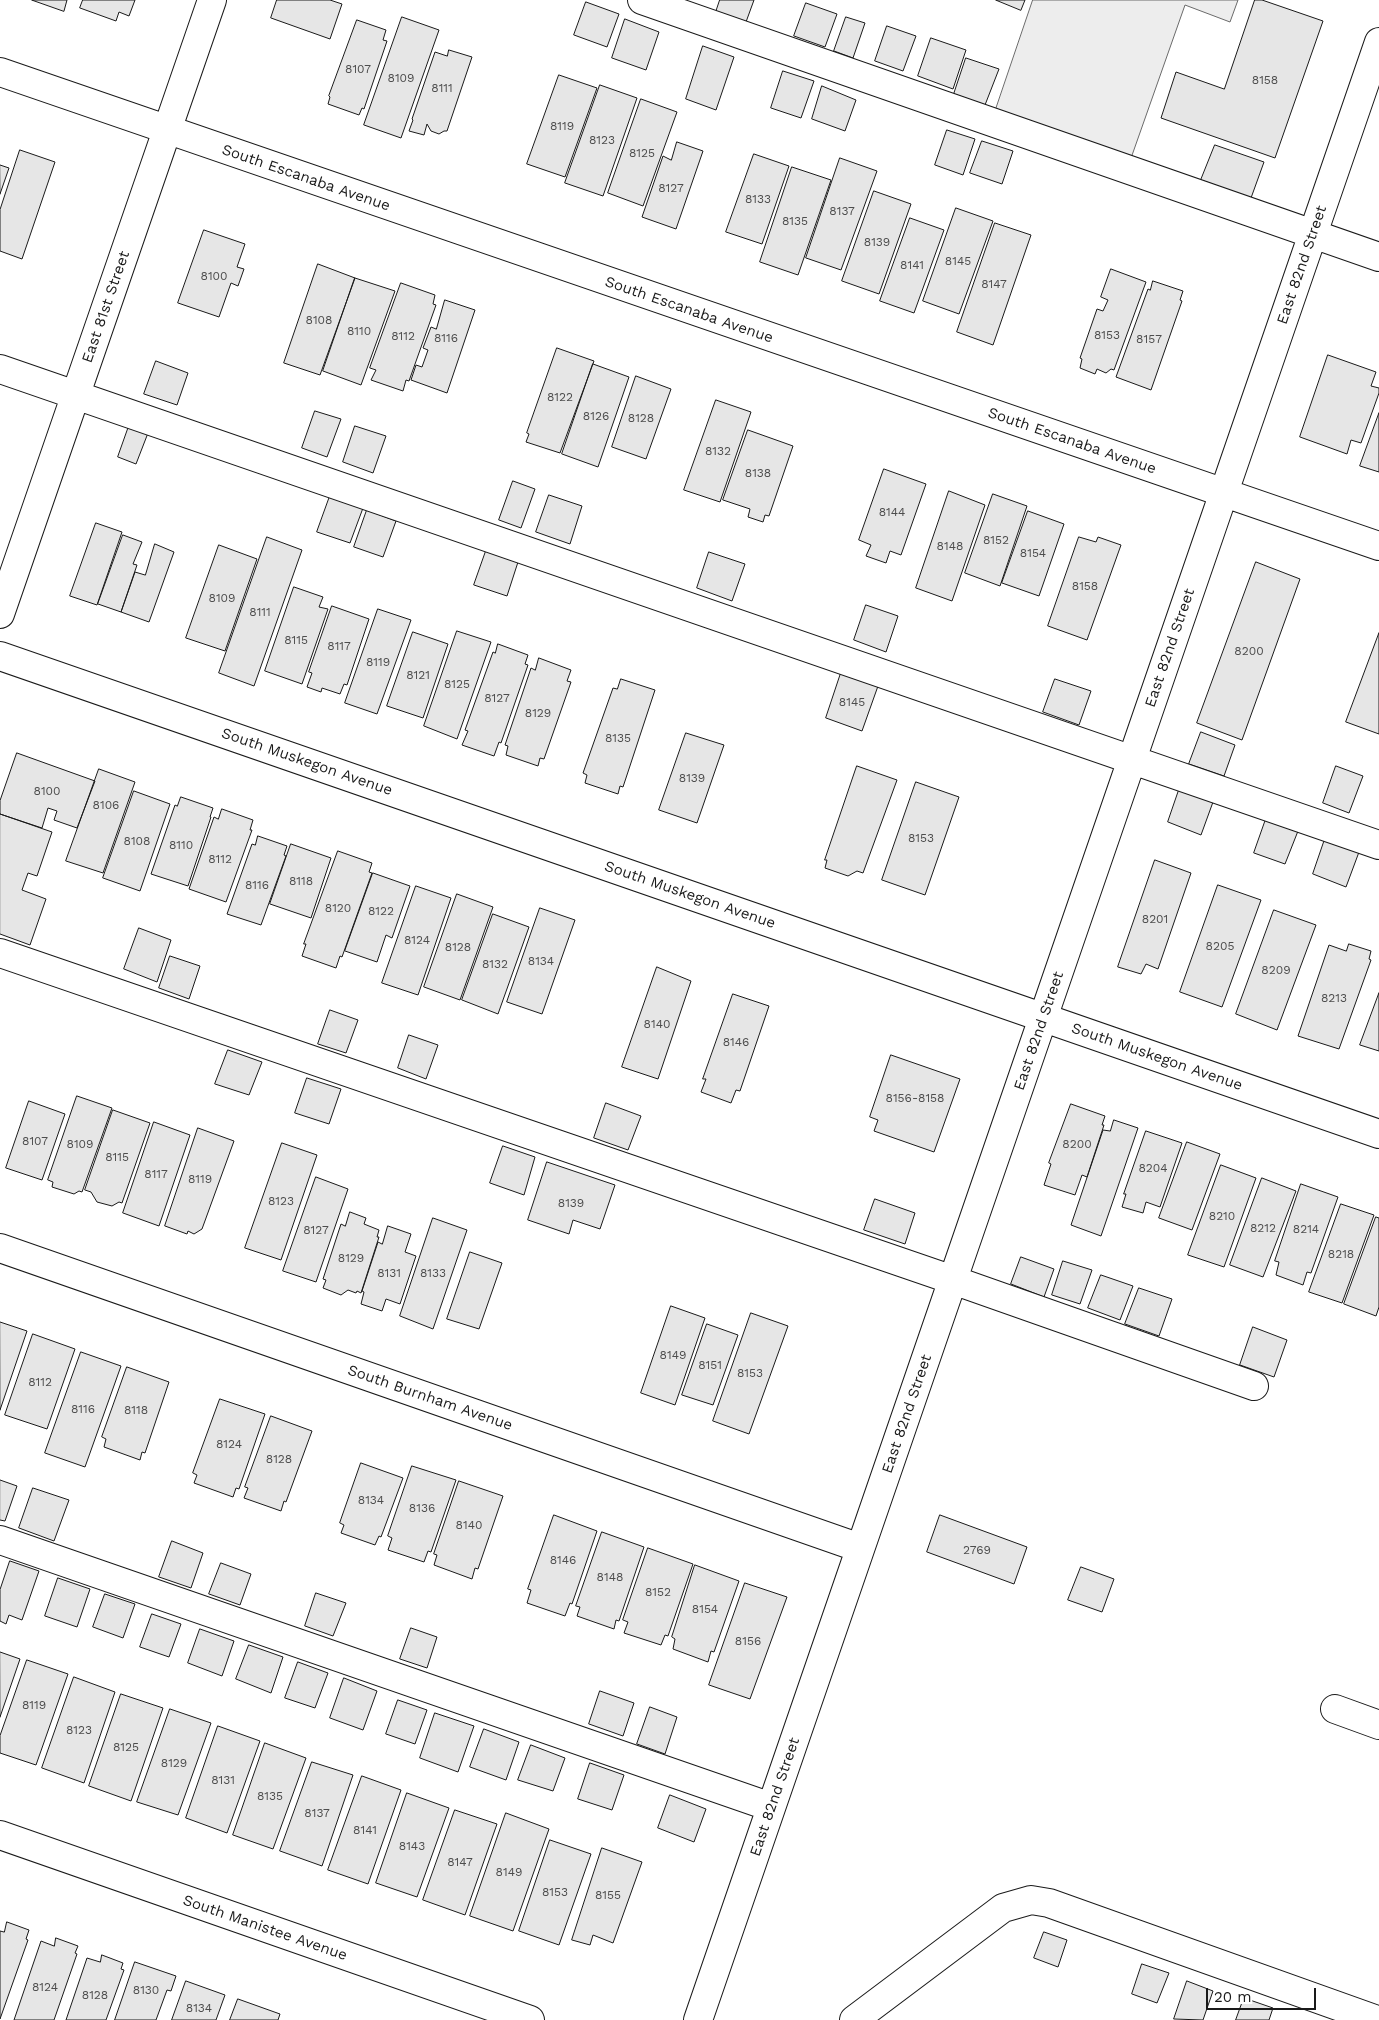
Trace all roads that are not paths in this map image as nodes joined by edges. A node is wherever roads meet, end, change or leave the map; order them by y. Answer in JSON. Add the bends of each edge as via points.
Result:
{"nodes":[{"id":1,"x":212,"y":0,"type":"edge"},
{"id":2,"x":642,"y":0,"type":"edge"},
{"id":3,"x":1379,"y":42,"type":"edge"},
{"id":4,"x":0,"y":72,"type":"edge"},
{"id":5,"x":167,"y":130,"type":"junction"},
{"id":6,"x":1313,"y":234,"type":"junction"},
{"id":7,"x":1379,"y":257,"type":"edge"},
{"id":8,"x":0,"y":369,"type":"edge"},
{"id":9,"x":75,"y":396,"type":"junction"},
{"id":10,"x":1224,"y":493,"type":"junction"},
{"id":11,"x":1379,"y":546,"type":"edge"},
{"id":12,"x":0,"y":614,"type":"edge"},
{"id":13,"x":0,"y":656,"type":"edge"},
{"id":14,"x":1132,"y":758,"type":"junction"},
{"id":15,"x":1379,"y":845,"type":"edge"},
{"id":16,"x":0,"y":952,"type":"edge"},
{"id":17,"x":1043,"y":1018,"type":"junction"},
{"id":18,"x":1379,"y":1134,"type":"edge"},
{"id":19,"x":0,"y":1248,"type":"edge"},
{"id":20,"x":953,"y":1280,"type":"junction"},
{"id":21,"x":1254,"y":1386,"type":"dead end"},
{"id":22,"x":0,"y":1540,"type":"edge"},
{"id":23,"x":860,"y":1548,"type":"junction"},
{"id":24,"x":1335,"y":1709,"type":"dead end"},
{"id":25,"x":1379,"y":1725,"type":"edge"},
{"id":26,"x":771,"y":1808,"type":"junction"},
{"id":27,"x":0,"y":1836,"type":"edge"},
{"id":28,"x":528,"y":2020,"type":"edge"},
{"id":29,"x":698,"y":2020,"type":"edge"},
{"id":30,"x":854,"y":2020,"type":"edge"},
{"id":31,"x":1377,"y":2020,"type":"edge"}],
"edges":[{"from":1,"to":5,"type":"street","name":"East 81st Street"},
{"from":2,"to":6,"type":"street"},
{"from":3,"to":6,"type":"street","name":"East 82nd Street"},
{"from":4,"to":5,"type":"street","name":"South Escanaba Avenue"},
{"from":5,"to":9,"type":"street","name":"East 81st Street"},
{"from":5,"to":10,"type":"street","name":"South Escanaba Avenue"},
{"from":6,"to":7,"type":"street"},
{"from":6,"to":10,"type":"street","name":"East 82nd Street"},
{"from":8,"to":9,"type":"street"},
{"from":9,"to":12,"type":"street","name":"East 81st Street"},
{"from":9,"to":14,"type":"street"},
{"from":10,"to":11,"type":"street","name":"South Escanaba Avenue"},
{"from":10,"to":14,"type":"street","name":"East 82nd Street"},
{"from":13,"to":17,"type":"street","name":"South Muskegon Avenue"},
{"from":14,"to":15,"type":"street"},
{"from":14,"to":17,"type":"street","name":"East 82nd Street"},
{"from":16,"to":20,"type":"street"},
{"from":17,"to":18,"type":"street","name":"South Muskegon Avenue"},
{"from":17,"to":20,"type":"street","name":"East 82nd Street"},
{"from":19,"to":23,"type":"street","name":"South Burnham Avenue"},
{"from":20,"to":21,"type":"street"},
{"from":20,"to":23,"type":"street","name":"East 82nd Street"},
{"from":22,"to":26,"type":"street"},
{"from":23,"to":26,"type":"street","name":"East 82nd Street"},
{"from":24,"to":25,"type":"street"},
{"from":26,"to":29,"type":"street","name":"East 82nd Street"},
{"from":27,"to":28,"type":"street","name":"South Manistee Avenue"},
{"from":30,"to":31,"type":"street","via":[[1003,1908],[1031,1900],[1049,1903]]}]}
